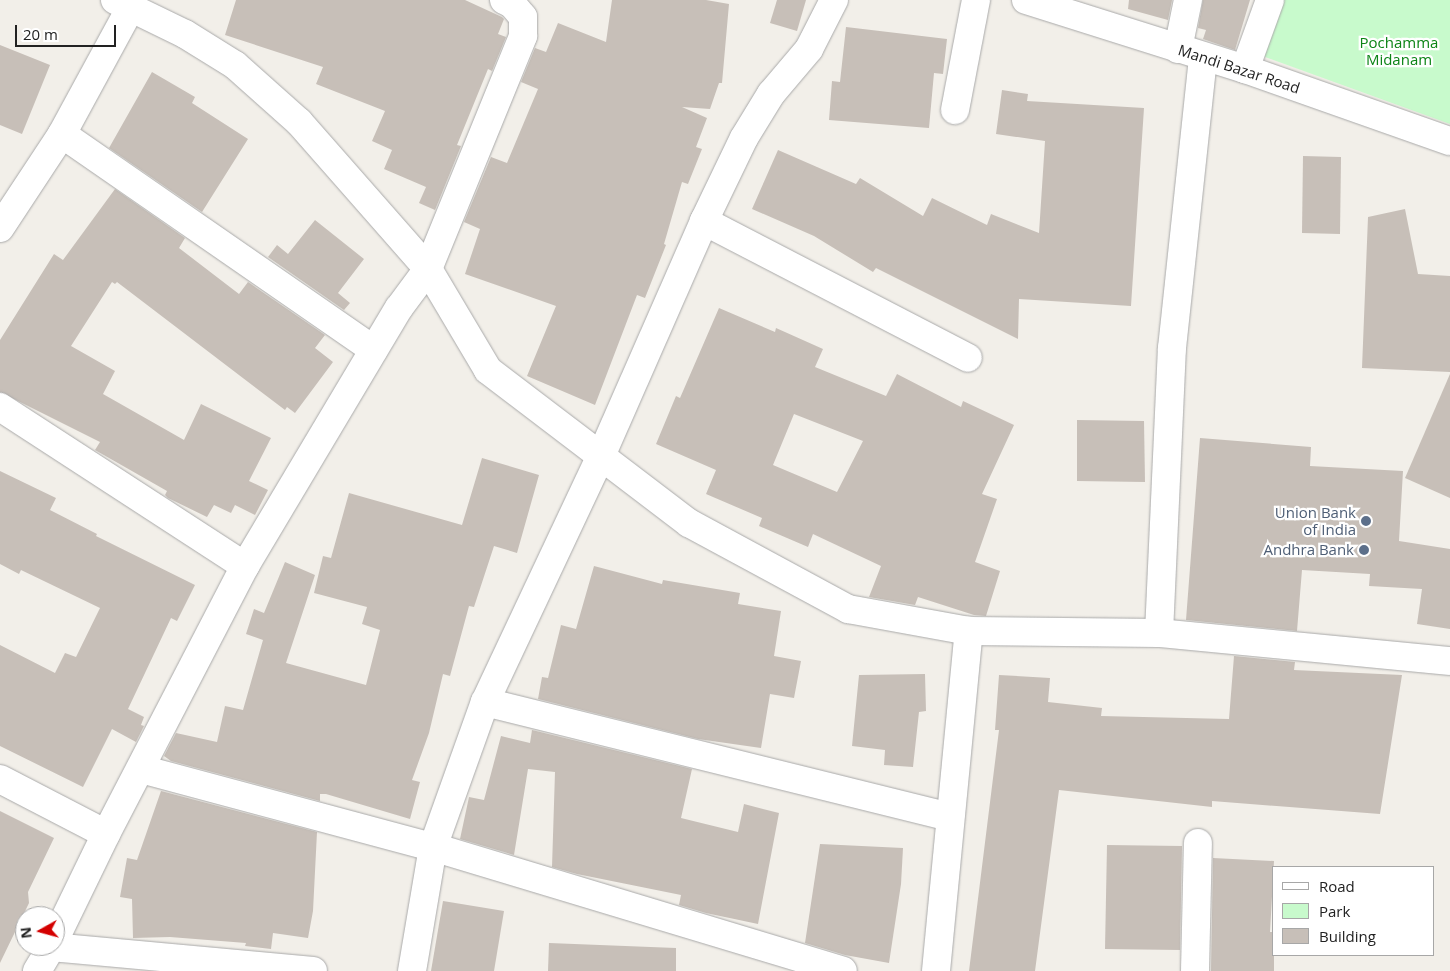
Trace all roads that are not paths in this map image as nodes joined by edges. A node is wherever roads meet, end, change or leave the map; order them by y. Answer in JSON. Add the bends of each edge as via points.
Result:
{"nodes":[{"id":1,"x":504,"y":0,"type":"edge"},
{"id":2,"x":834,"y":0,"type":"edge"},
{"id":3,"x":976,"y":0,"type":"edge"},
{"id":4,"x":1026,"y":0,"type":"edge"},
{"id":5,"x":1188,"y":0,"type":"edge"},
{"id":6,"x":1270,"y":0,"type":"edge"},
{"id":7,"x":123,"y":3,"type":"edge"},
{"id":8,"x":1178,"y":49,"type":"junction"},
{"id":9,"x":1203,"y":57,"type":"junction"},
{"id":10,"x":1245,"y":69,"type":"junction"},
{"id":11,"x":955,"y":110,"type":"dead end"},
{"id":12,"x":62,"y":134,"type":"junction"},
{"id":13,"x":1450,"y":141,"type":"edge"},
{"id":14,"x":704,"y":221,"type":"junction"},
{"id":15,"x":0,"y":228,"type":"edge"},
{"id":16,"x":428,"y":269,"type":"junction"},
{"id":17,"x":374,"y":350,"type":"junction"},
{"id":18,"x":968,"y":358,"type":"dead end"},
{"id":19,"x":0,"y":407,"type":"edge"},
{"id":20,"x":601,"y":456,"type":"junction"},
{"id":21,"x":246,"y":566,"type":"junction"},
{"id":22,"x":969,"y":630,"type":"junction"},
{"id":23,"x":1159,"y":633,"type":"junction"},
{"id":24,"x":1450,"y":661,"type":"edge"},
{"id":25,"x":485,"y":702,"type":"junction"},
{"id":26,"x":141,"y":769,"type":"junction"},
{"id":27,"x":0,"y":779,"type":"edge"},
{"id":28,"x":950,"y":817,"type":"junction"},
{"id":29,"x":106,"y":834,"type":"junction"},
{"id":30,"x":1198,"y":843,"type":"dead end"},
{"id":31,"x":433,"y":847,"type":"junction"},
{"id":32,"x":65,"y":918,"type":"edge"},
{"id":33,"x":65,"y":945,"type":"edge"},
{"id":34,"x":45,"y":956,"type":"edge"},
{"id":35,"x":37,"y":971,"type":"edge"},
{"id":36,"x":313,"y":971,"type":"edge"},
{"id":37,"x":412,"y":971,"type":"edge"},
{"id":38,"x":843,"y":971,"type":"edge"},
{"id":39,"x":936,"y":971,"type":"edge"},
{"id":40,"x":1195,"y":971,"type":"edge"}],
"edges":[{"from":1,"to":16,"type":"street","via":[[523,17],[523,36]]},
{"from":2,"to":14,"type":"street","via":[[809,49],[771,94],[744,138]]},
{"from":3,"to":11,"type":"street"},
{"from":4,"to":8,"type":"street","name":"Mandi Bazar Road"},
{"from":5,"to":8,"type":"street"},
{"from":6,"to":10,"type":"street"},
{"from":7,"to":12,"type":"street"},
{"from":7,"to":16,"type":"street","via":[[185,34],[235,65],[299,122]]},
{"from":8,"to":9,"type":"street","name":"Mandi Bazar Road"},
{"from":9,"to":10,"type":"street","name":"Mandi Bazar Road"},
{"from":9,"to":23,"type":"street","via":[[1172,348]]},
{"from":10,"to":13,"type":"street","name":"Mandi Bazar Road"},
{"from":12,"to":15,"type":"street"},
{"from":12,"to":17,"type":"street"},
{"from":14,"to":18,"type":"street"},
{"from":14,"to":20,"type":"street"},
{"from":16,"to":17,"type":"street"},
{"from":16,"to":20,"type":"street","via":[[488,370]]},
{"from":17,"to":21,"type":"street"},
{"from":19,"to":21,"type":"street"},
{"from":20,"to":22,"type":"street","via":[[689,523],[848,609]]},
{"from":20,"to":25,"type":"street"},
{"from":21,"to":26,"type":"street"},
{"from":22,"to":23,"type":"street"},
{"from":22,"to":28,"type":"street"},
{"from":23,"to":24,"type":"street"},
{"from":25,"to":28,"type":"street"},
{"from":25,"to":31,"type":"street"},
{"from":26,"to":29,"type":"street"},
{"from":26,"to":31,"type":"street"},
{"from":27,"to":29,"type":"street"},
{"from":28,"to":39,"type":"street"},
{"from":29,"to":32,"type":"street"},
{"from":30,"to":40,"type":"street"},
{"from":31,"to":37,"type":"street"},
{"from":31,"to":38,"type":"street"},
{"from":33,"to":36,"type":"street"},
{"from":34,"to":35,"type":"street"}]}
